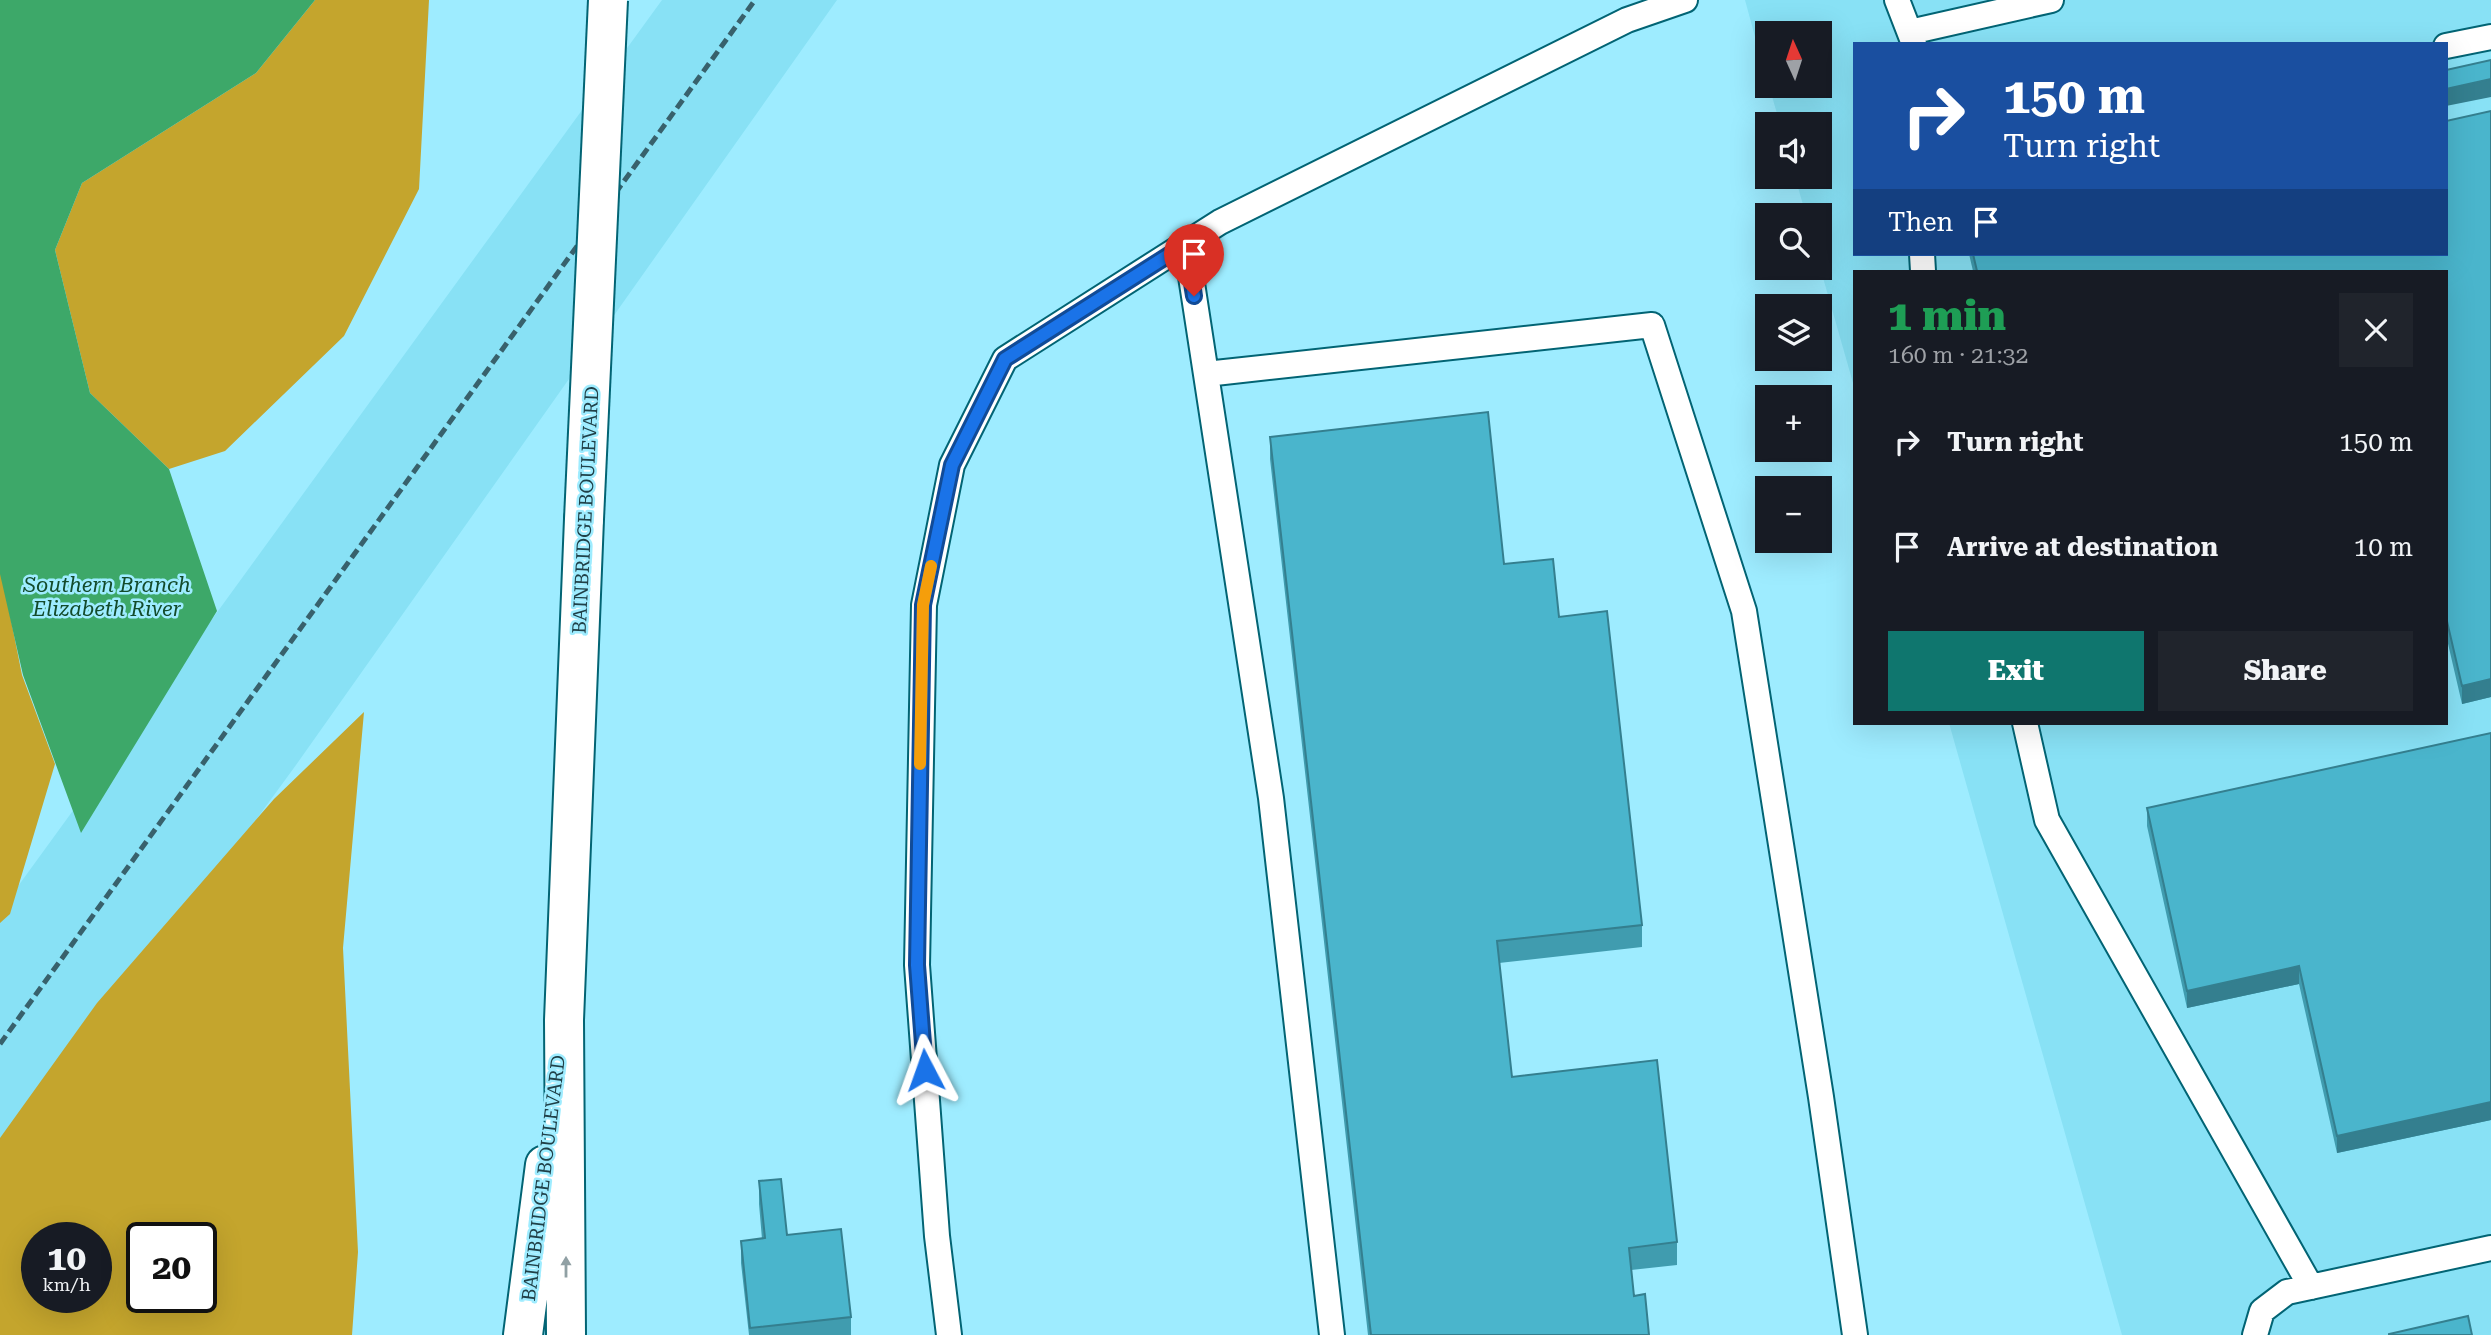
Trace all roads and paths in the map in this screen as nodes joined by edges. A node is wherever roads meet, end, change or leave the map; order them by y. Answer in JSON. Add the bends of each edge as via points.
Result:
{"nodes":[{"id":1,"x":608,"y":0,"type":"edge"},
{"id":2,"x":1685,"y":0,"type":"edge"},
{"id":3,"x":1897,"y":0,"type":"edge"},
{"id":4,"x":2051,"y":0,"type":"edge"},
{"id":5,"x":2491,"y":37,"type":"edge"},
{"id":6,"x":1912,"y":38,"type":"edge"},
{"id":7,"x":2448,"y":46,"type":"edge"},
{"id":8,"x":1186,"y":244,"type":"junction"},
{"id":9,"x":1206,"y":374,"type":"junction"},
{"id":10,"x":2025,"y":725,"type":"edge"},
{"id":11,"x":564,"y":1020,"type":"junction"},
{"id":12,"x":2491,"y":1248,"type":"edge"},
{"id":13,"x":2311,"y":1287,"type":"junction"},
{"id":14,"x":523,"y":1335,"type":"edge"},
{"id":15,"x":566,"y":1335,"type":"edge"},
{"id":16,"x":949,"y":1335,"type":"edge"},
{"id":17,"x":1332,"y":1335,"type":"edge"},
{"id":18,"x":1855,"y":1335,"type":"edge"},
{"id":19,"x":2255,"y":1335,"type":"edge"}],
"edges":[{"from":1,"to":11,"type":"main road","name":"BAINBRIDGE BOULEVARD","bridge":true},
{"from":2,"to":8,"type":"lane","via":[[1626,20],[1220,222]]},
{"from":3,"to":6,"type":"lane"},
{"from":4,"to":6,"type":"lane"},
{"from":5,"to":7,"type":"lane"},
{"from":8,"to":9,"type":"lane"},
{"from":8,"to":16,"type":"lane","via":[[1005,359],[952,465],[923,605],[917,965]]},
{"from":9,"to":17,"type":"lane","via":[[1271,798]]},
{"from":9,"to":18,"type":"lane","via":[[1652,325],[1744,611]]},
{"from":10,"to":13,"type":"lane","via":[[2047,820]]},
{"from":11,"to":14,"type":"main road","name":"BAINBRIDGE BOULEVARD"},
{"from":15,"to":11,"type":"main road","name":"BAINBRIDGE BOULEVARD","one_way":true},
{"from":12,"to":13,"type":"lane"},
{"from":13,"to":19,"type":"lane","via":[[2287,1292],[2262,1311]]}]}
